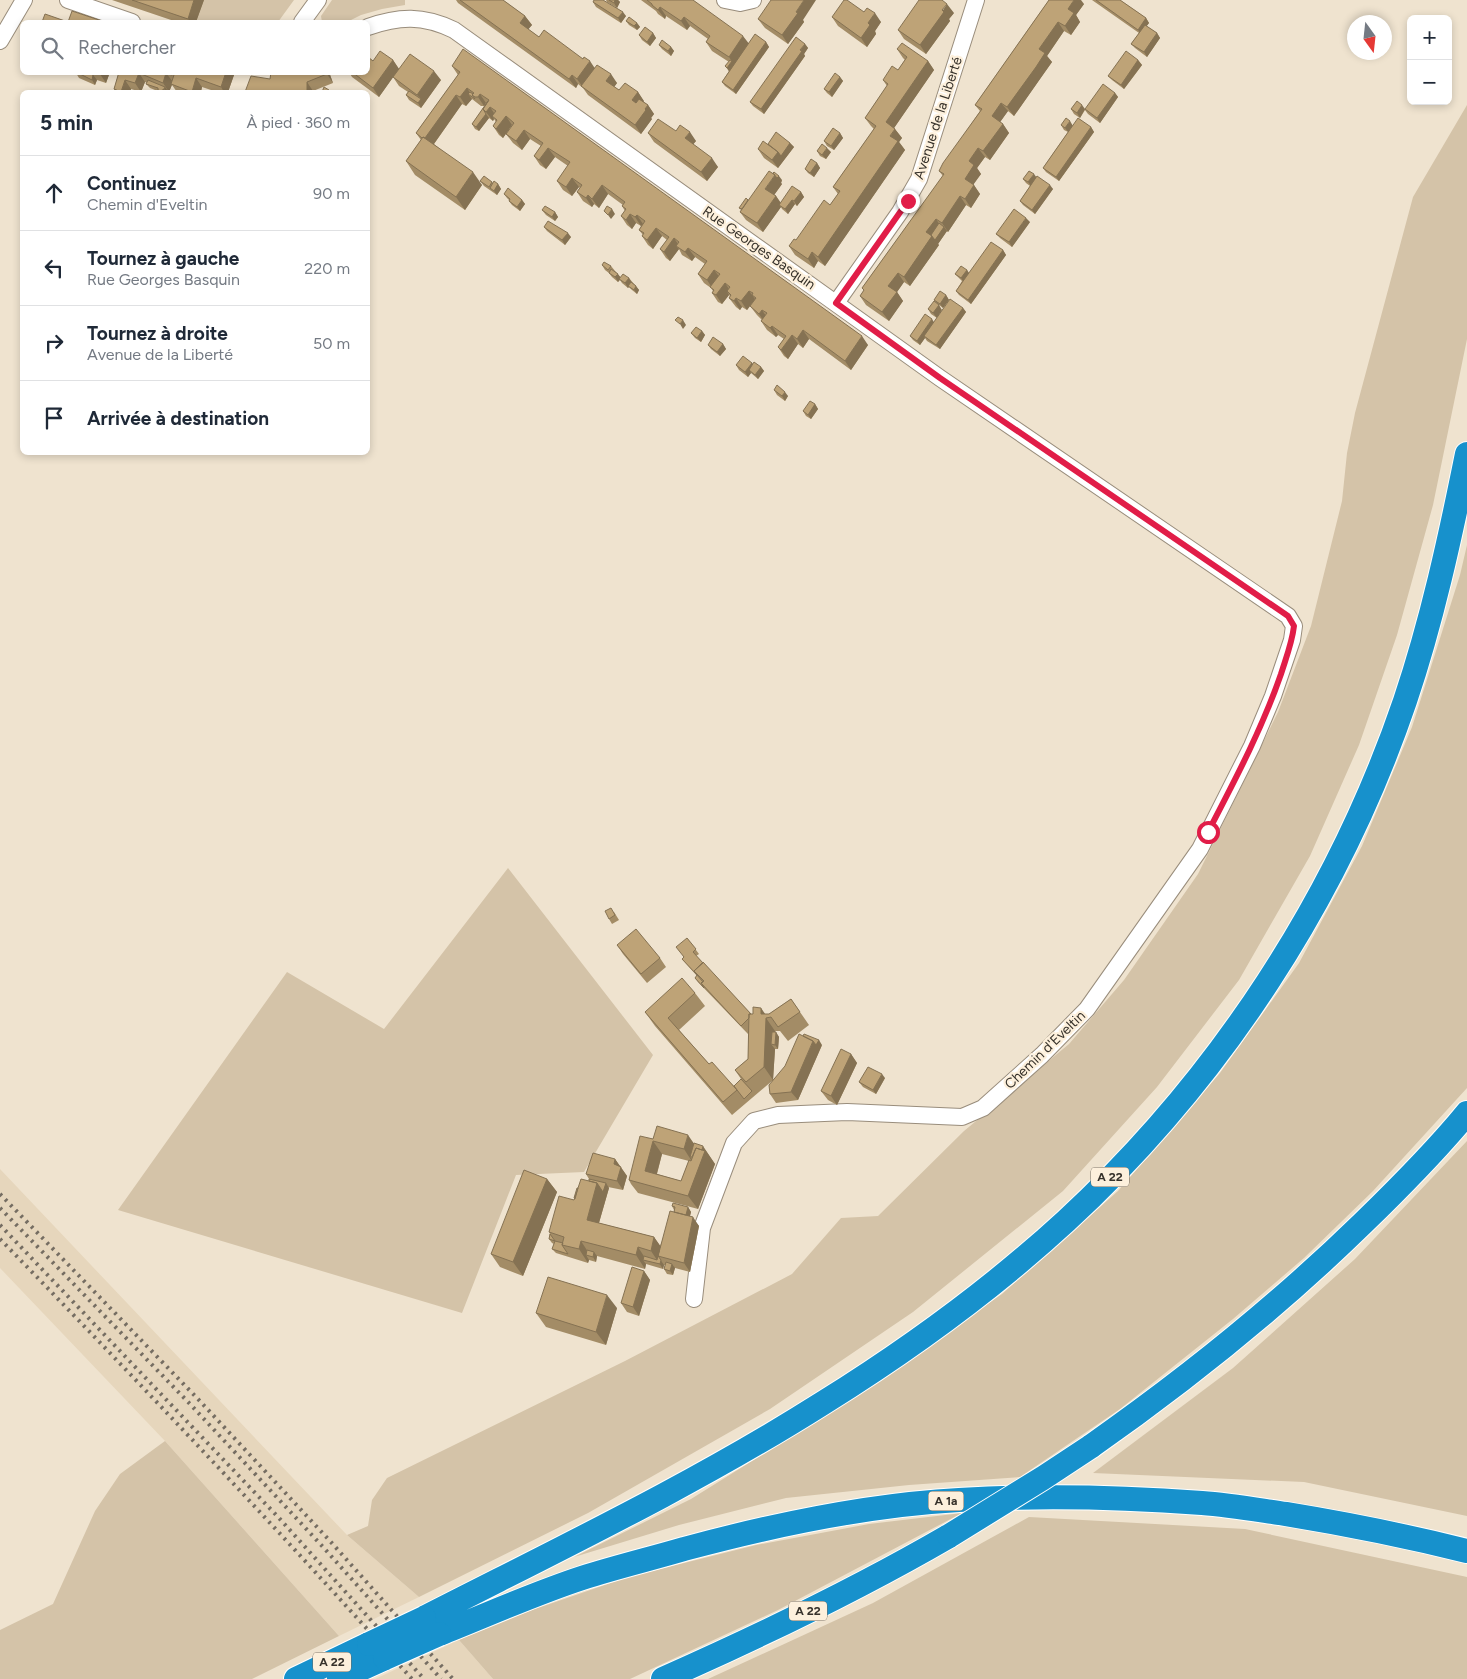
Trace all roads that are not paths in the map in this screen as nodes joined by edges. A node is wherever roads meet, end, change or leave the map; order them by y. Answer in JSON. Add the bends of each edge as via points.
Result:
{"nodes":[{"id":1,"x":24,"y":0,"type":"edge"},
{"id":2,"x":68,"y":0,"type":"edge"},
{"id":3,"x":318,"y":0,"type":"edge"},
{"id":4,"x":725,"y":0,"type":"edge"},
{"id":5,"x":753,"y":0,"type":"edge"},
{"id":6,"x":976,"y":0,"type":"edge"},
{"id":7,"x":126,"y":20,"type":"edge"},
{"id":8,"x":303,"y":20,"type":"edge"},
{"id":9,"x":370,"y":26,"type":"edge"},
{"id":10,"x":0,"y":41,"type":"edge"},
{"id":11,"x":836,"y":303,"type":"junction"},
{"id":12,"x":1467,"y":454,"type":"edge"},
{"id":13,"x":1288,"y":616,"type":"joint"},
{"id":14,"x":1467,"y":1113,"type":"edge"},
{"id":15,"x":694,"y":1299,"type":"dead end"},
{"id":16,"x":1467,"y":1551,"type":"edge"},
{"id":17,"x":432,"y":1626,"type":"junction"},
{"id":18,"x":377,"y":1651,"type":"junction"},
{"id":19,"x":296,"y":1679,"type":"edge"},
{"id":20,"x":339,"y":1679,"type":"edge"},
{"id":21,"x":663,"y":1679,"type":"edge"}],
"edges":[{"from":1,"to":10,"type":"street"},
{"from":2,"to":7,"type":"street"},
{"from":3,"to":8,"type":"street"},
{"from":4,"to":5,"type":"street","via":[[740,3]]},
{"from":6,"to":11,"type":"street","name":"Avenue de la Liberté","via":[[919,179],[900,212]]},
{"from":9,"to":11,"type":"street","name":"Rue Georges Basquin","via":[[414,18],[454,30]]},
{"from":11,"to":13,"type":"street","name":"Rue Georges Basquin"},
{"from":12,"to":17,"type":"highway","number":"A 22","via":[[1449,543],[1421,650],[1390,742],[1352,829],[1324,887],[1249,1009],[1185,1094],[1140,1146],[1031,1252],[870,1373],[696,1478]]},
{"from":13,"to":15,"type":"street","name":"Chemin d'Eveltin","via":[[1294,626],[1292,640],[1274,696],[1204,840],[1087,1009],[1042,1056],[972,1114],[962,1117],[848,1112],[778,1115],[754,1121],[734,1143],[702,1228]]},
{"from":14,"to":21,"type":"highway","number":"A 22","bridge":true,"via":[[1399,1188],[1293,1288],[1204,1363],[1090,1447],[948,1536],[870,1580]]},
{"from":16,"to":17,"type":"highway","number":"A 1a","via":[[1328,1521],[1204,1503],[1072,1498],[957,1500],[802,1521],[574,1581]]},
{"from":17,"to":18,"type":"highway","number":"A 22","bridge":true},
{"from":18,"to":19,"type":"highway","number":"A 22"},
{"from":18,"to":20,"type":"highway"}]}
